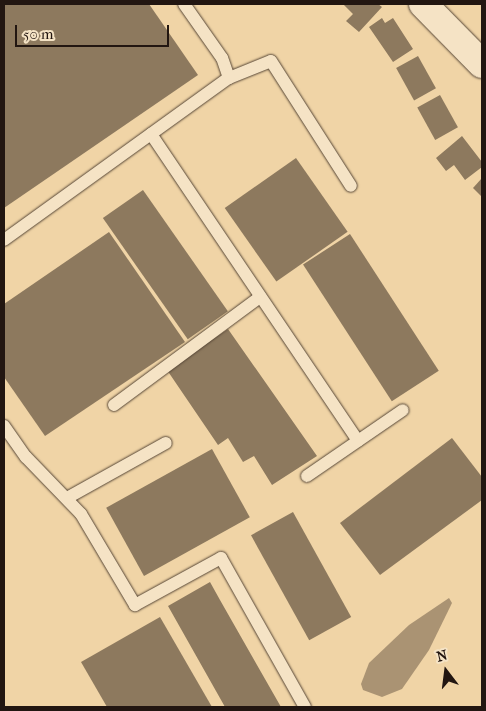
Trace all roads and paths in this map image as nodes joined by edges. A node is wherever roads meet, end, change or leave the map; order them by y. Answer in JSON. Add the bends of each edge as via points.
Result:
{"nodes":[{"id":1,"x":184,"y":4,"type":"edge"},
{"id":2,"x":423,"y":4,"type":"edge"},
{"id":3,"x":482,"y":64,"type":"edge"},
{"id":4,"x":229,"y":78,"type":"junction"},
{"id":5,"x":151,"y":134,"type":"junction"},
{"id":6,"x":351,"y":186,"type":"dead end"},
{"id":7,"x":4,"y":240,"type":"edge"},
{"id":8,"x":260,"y":296,"type":"junction"},
{"id":9,"x":114,"y":405,"type":"dead end"},
{"id":10,"x":403,"y":410,"type":"dead end"},
{"id":11,"x":4,"y":426,"type":"edge"},
{"id":12,"x":358,"y":441,"type":"junction"},
{"id":13,"x":166,"y":443,"type":"dead end"},
{"id":14,"x":307,"y":476,"type":"dead end"},
{"id":15,"x":67,"y":498,"type":"junction"},
{"id":16,"x":305,"y":707,"type":"edge"}],
"edges":[{"from":1,"to":4,"type":"lane","via":[[222,58]]},
{"from":2,"to":3,"type":"street"},
{"from":4,"to":5,"type":"lane"},
{"from":4,"to":6,"type":"lane","via":[[271,61]]},
{"from":5,"to":7,"type":"lane"},
{"from":5,"to":8,"type":"lane"},
{"from":8,"to":9,"type":"lane"},
{"from":8,"to":12,"type":"lane"},
{"from":10,"to":12,"type":"lane"},
{"from":11,"to":15,"type":"lane","via":[[26,457]]},
{"from":12,"to":14,"type":"lane"},
{"from":13,"to":15,"type":"lane"},
{"from":15,"to":16,"type":"lane","via":[[81,514],[135,605],[221,558]]}]}
